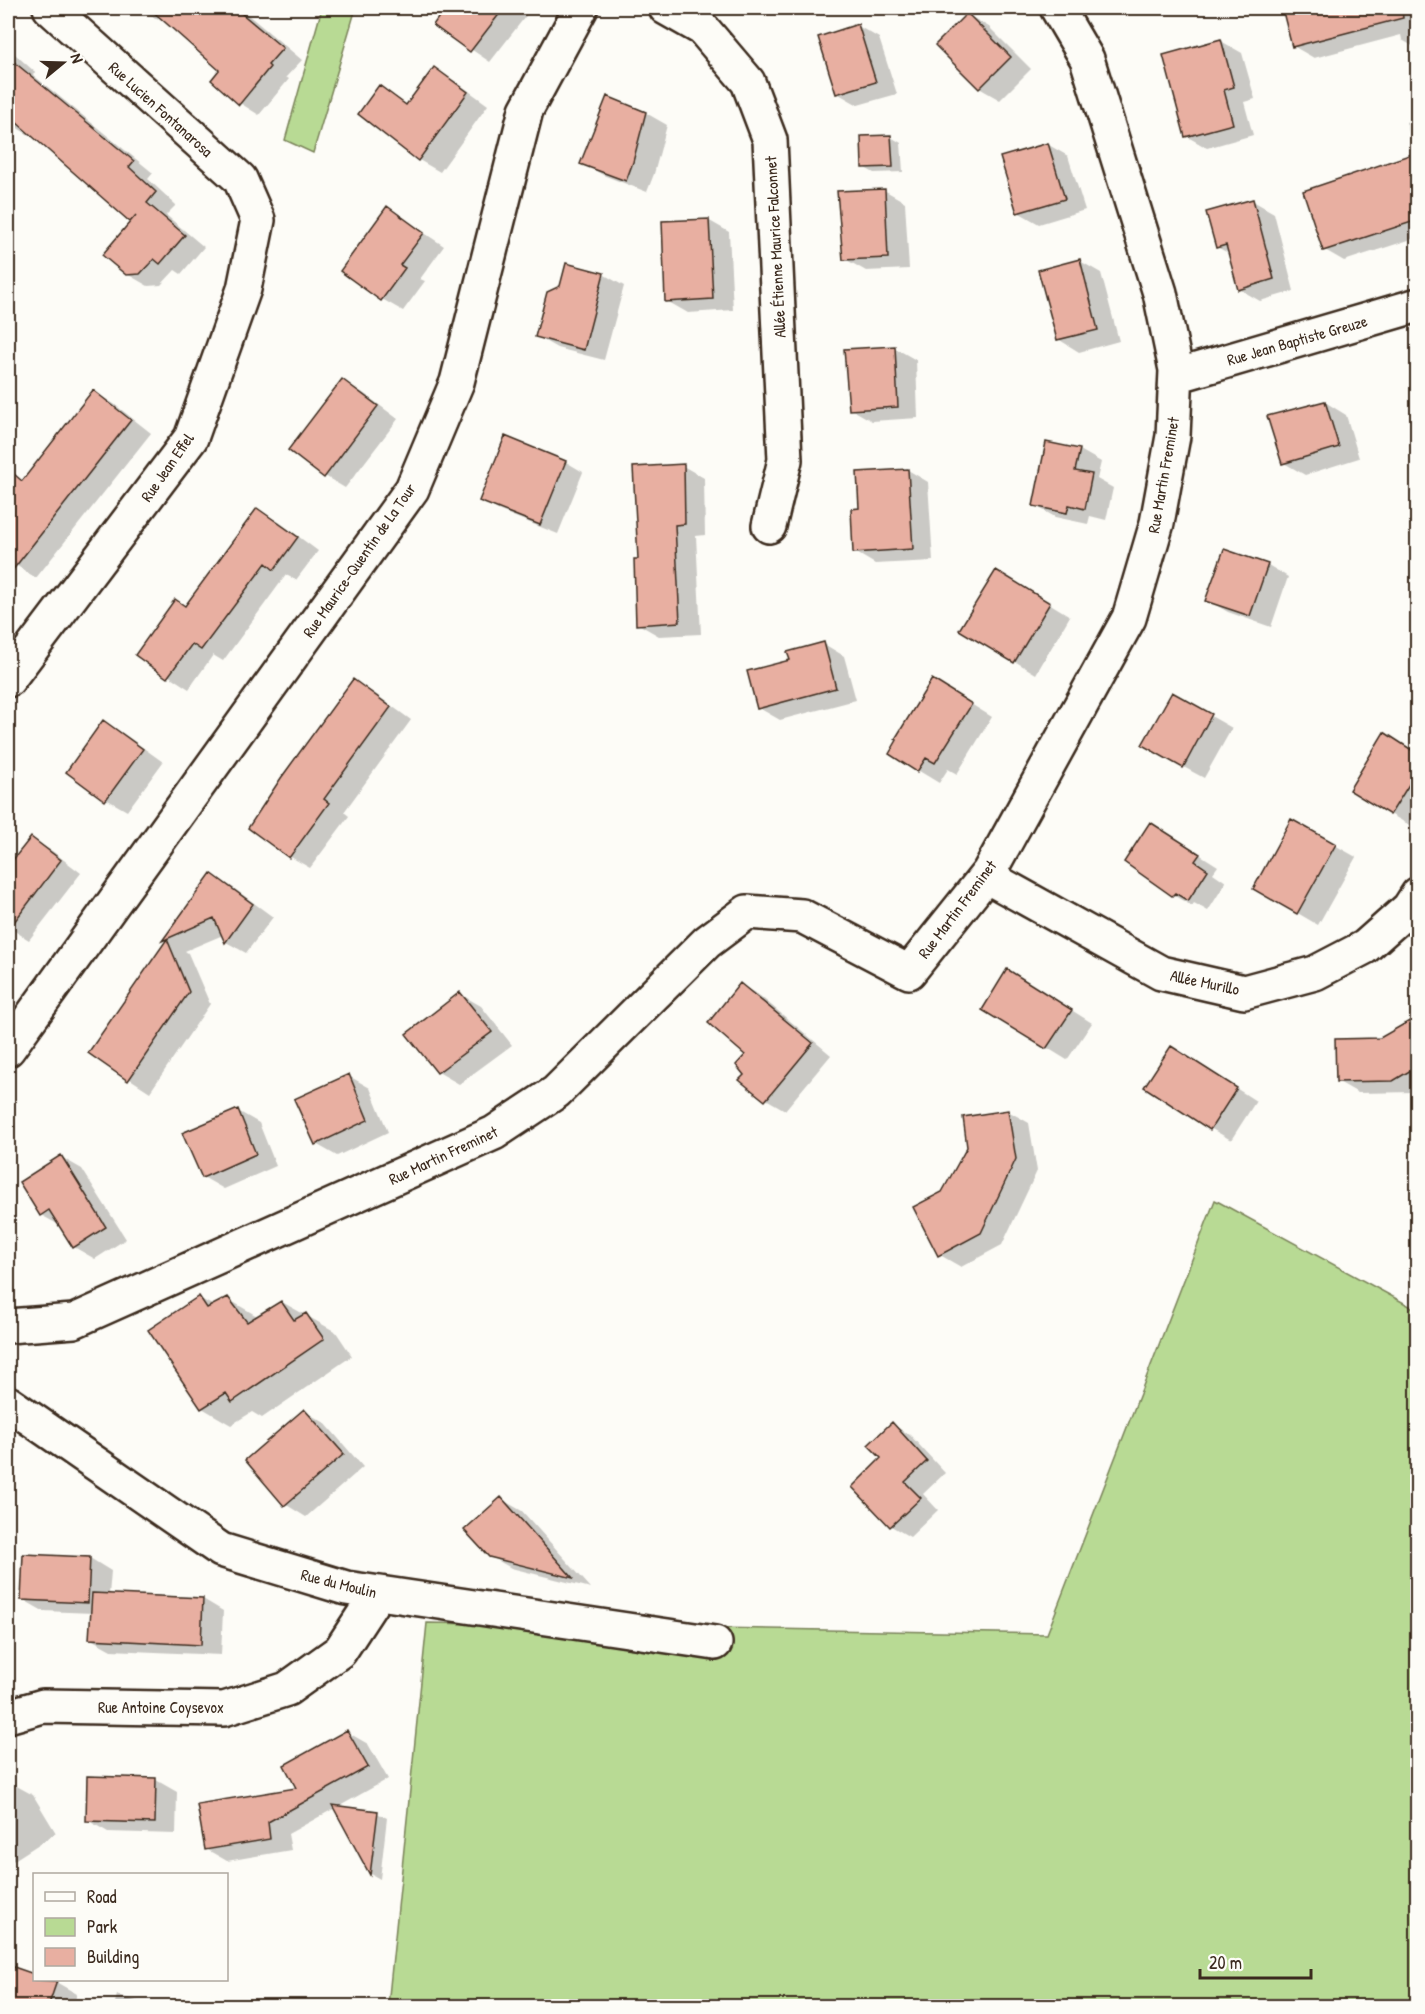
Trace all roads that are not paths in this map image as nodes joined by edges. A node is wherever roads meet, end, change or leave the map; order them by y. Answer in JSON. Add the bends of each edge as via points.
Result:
{"nodes":[{"id":1,"x":50,"y":8,"type":"edge"},
{"id":2,"x":581,"y":8,"type":"edge"},
{"id":3,"x":666,"y":8,"type":"edge"},
{"id":4,"x":1057,"y":8,"type":"edge"},
{"id":5,"x":258,"y":220,"type":"joint"},
{"id":6,"x":1418,"y":305,"type":"edge"},
{"id":7,"x":1176,"y":376,"type":"junction"},
{"id":8,"x":769,"y":526,"type":"dead end"},
{"id":9,"x":8,"y":680,"type":"edge"},
{"id":10,"x":986,"y":876,"type":"junction"},
{"id":11,"x":1418,"y":894,"type":"edge"},
{"id":12,"x":8,"y":1049,"type":"edge"},
{"id":13,"x":8,"y":1326,"type":"edge"},
{"id":14,"x":8,"y":1403,"type":"edge"},
{"id":15,"x":378,"y":1593,"type":"junction"},
{"id":16,"x":715,"y":1643,"type":"dead end"},
{"id":17,"x":8,"y":1716,"type":"edge"}],
"edges":[{"from":1,"to":5,"type":"street","name":"Rue Lucien Fontanarosa","via":[[240,179]]},
{"from":2,"to":12,"type":"street","name":"Rue Maurice-Quentin de La Tour","via":[[526,110],[457,382],[412,489]]},
{"from":3,"to":8,"type":"street","name":"Allée Étienne Maurice Falconnet","via":[[703,29],[748,82],[770,140],[785,460]]},
{"from":4,"to":7,"type":"street","name":"Rue Martin Freminet","via":[[1087,59],[1160,293]]},
{"from":5,"to":9,"type":"street","name":"Rue Jean Effel","via":[[244,289],[191,438]]},
{"from":6,"to":7,"type":"street","name":"Rue Jean Baptiste Greuze"},
{"from":7,"to":10,"type":"street","name":"Rue Martin Freminet","via":[[1173,436],[1157,523],[1129,618]]},
{"from":10,"to":11,"type":"street","name":"Allée Murillo","via":[[1161,973],[1244,992],[1315,973],[1365,947]]},
{"from":10,"to":13,"type":"street","name":"Rue Martin Freminet","via":[[909,972],[802,916],[747,912],[707,942],[556,1092],[494,1134],[74,1321]]},
{"from":14,"to":15,"type":"street","name":"Rue du Moulin","via":[[222,1550],[346,1588]]},
{"from":15,"to":16,"type":"street","name":"Rue du Moulin"},
{"from":15,"to":17,"type":"street","name":"Rue Antoine Coysevox","via":[[340,1651],[287,1689],[224,1709],[43,1706]]}]}
